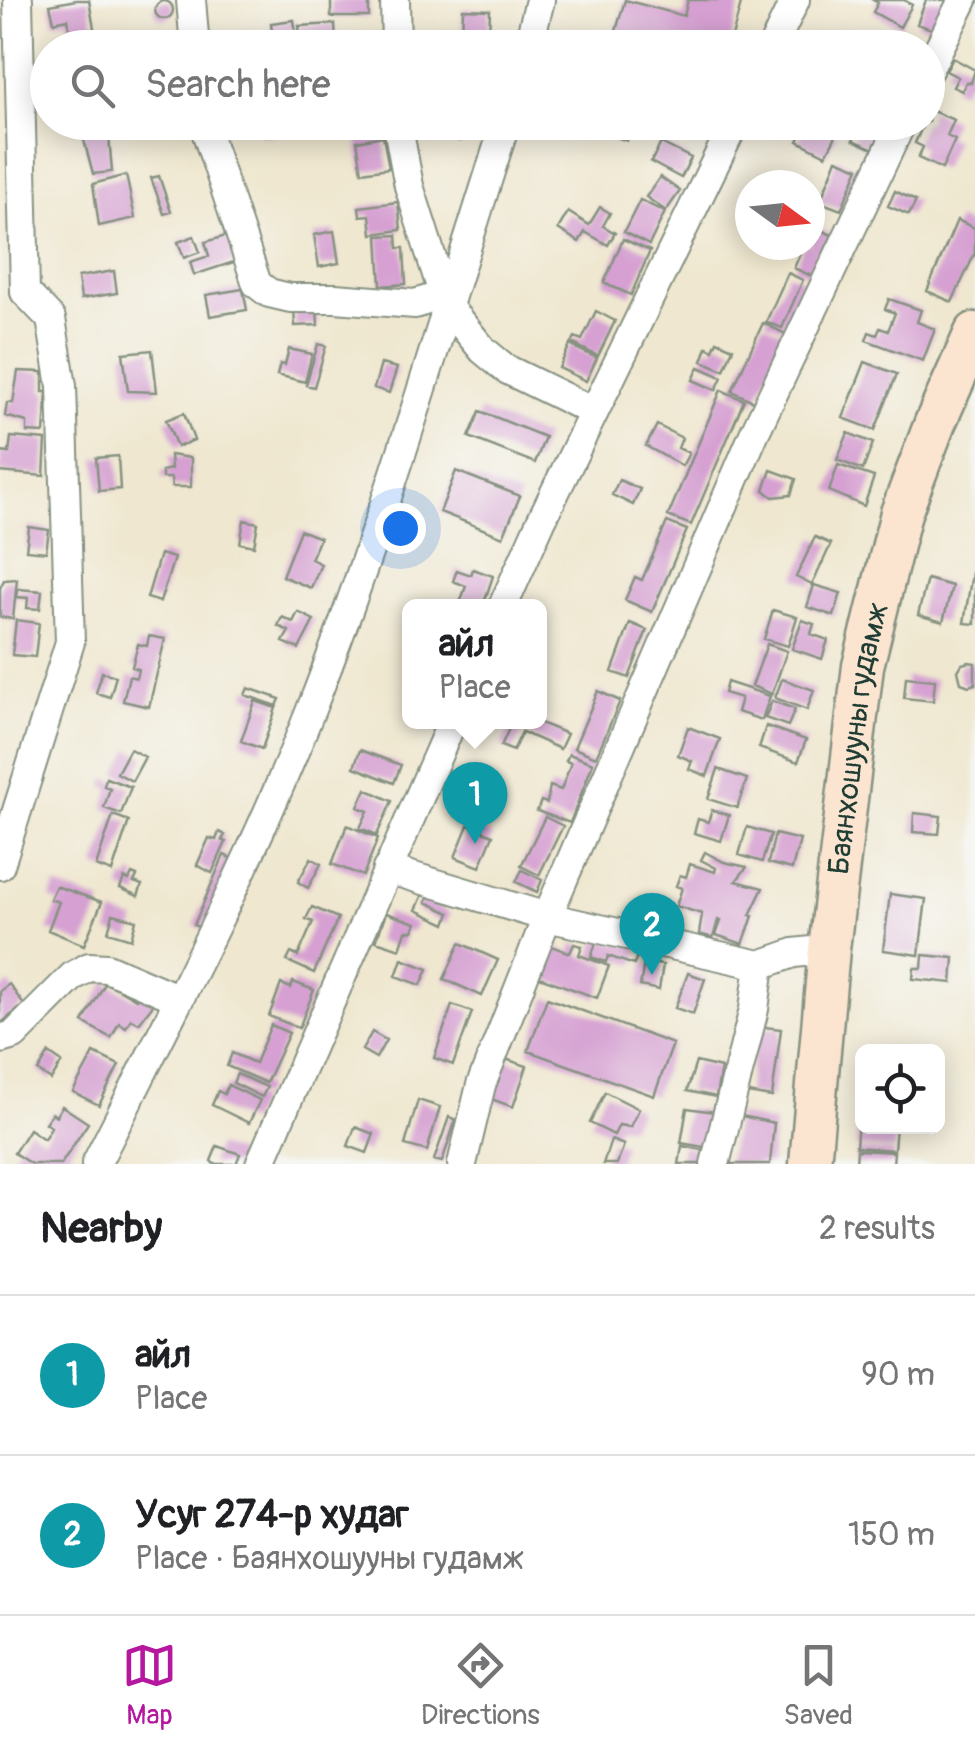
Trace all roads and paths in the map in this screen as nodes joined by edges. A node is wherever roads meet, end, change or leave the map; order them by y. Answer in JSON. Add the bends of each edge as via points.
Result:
{"nodes":[{"id":1,"x":18,"y":0,"type":"edge"},
{"id":2,"x":191,"y":0,"type":"edge"},
{"id":3,"x":395,"y":0,"type":"edge"},
{"id":4,"x":540,"y":0,"type":"edge"},
{"id":5,"x":795,"y":0,"type":"edge"},
{"id":6,"x":963,"y":0,"type":"edge"},
{"id":7,"x":194,"y":30,"type":"edge"},
{"id":8,"x":396,"y":30,"type":"edge"},
{"id":9,"x":532,"y":30,"type":"edge"},
{"id":10,"x":781,"y":30,"type":"edge"},
{"id":11,"x":945,"y":36,"type":"edge"},
{"id":12,"x":210,"y":140,"type":"edge"},
{"id":13,"x":401,"y":140,"type":"edge"},
{"id":14,"x":500,"y":140,"type":"edge"},
{"id":15,"x":726,"y":140,"type":"edge"},
{"id":16,"x":893,"y":140,"type":"edge"},
{"id":17,"x":12,"y":287,"type":"edge"},
{"id":18,"x":445,"y":301,"type":"junction"},
{"id":19,"x":975,"y":333,"type":"edge"},
{"id":20,"x":594,"y":412,"type":"junction"},
{"id":21,"x":506,"y":599,"type":"edge"},
{"id":22,"x":449,"y":729,"type":"edge"},
{"id":23,"x":0,"y":865,"type":"edge"},
{"id":24,"x":387,"y":870,"type":"junction"},
{"id":25,"x":547,"y":917,"type":"junction"},
{"id":26,"x":829,"y":949,"type":"junction"},
{"id":27,"x":760,"y":965,"type":"junction"},
{"id":28,"x":179,"y":999,"type":"junction"},
{"id":29,"x":0,"y":1039,"type":"edge"},
{"id":30,"x":96,"y":1164,"type":"edge"},
{"id":31,"x":260,"y":1164,"type":"edge"},
{"id":32,"x":462,"y":1164,"type":"edge"},
{"id":33,"x":716,"y":1164,"type":"edge"},
{"id":34,"x":810,"y":1164,"type":"edge"}],
"edges":[{"from":1,"to":17,"type":"street"},
{"from":2,"to":7,"type":"street"},
{"from":3,"to":8,"type":"street"},
{"from":4,"to":9,"type":"street"},
{"from":5,"to":10,"type":"street"},
{"from":6,"to":11,"type":"street"},
{"from":12,"to":18,"type":"street","via":[[257,284],[270,293]]},
{"from":13,"to":18,"type":"street","via":[[408,186]]},
{"from":14,"to":18,"type":"street"},
{"from":15,"to":20,"type":"street"},
{"from":16,"to":25,"type":"street","via":[[754,434]]},
{"from":17,"to":23,"type":"street","via":[[51,319],[62,386],[70,642]]},
{"from":18,"to":20,"type":"street","via":[[506,369]]},
{"from":18,"to":28,"type":"street","via":[[408,430],[310,711]]},
{"from":19,"to":26,"type":"main road","name":"Баянхошууны гудамж","via":[[916,468],[875,607]]},
{"from":20,"to":21,"type":"street"},
{"from":22,"to":24,"type":"street"},
{"from":24,"to":25,"type":"street"},
{"from":24,"to":31,"type":"street"},
{"from":25,"to":27,"type":"street"},
{"from":25,"to":32,"type":"street","via":[[481,1084]]},
{"from":26,"to":27,"type":"street"},
{"from":26,"to":34,"type":"main road","name":"Баянхошууны гудамж"},
{"from":27,"to":33,"type":"street"},
{"from":28,"to":29,"type":"street","via":[[107,968],[89,968],[14,1036]]},
{"from":28,"to":30,"type":"street"}]}
